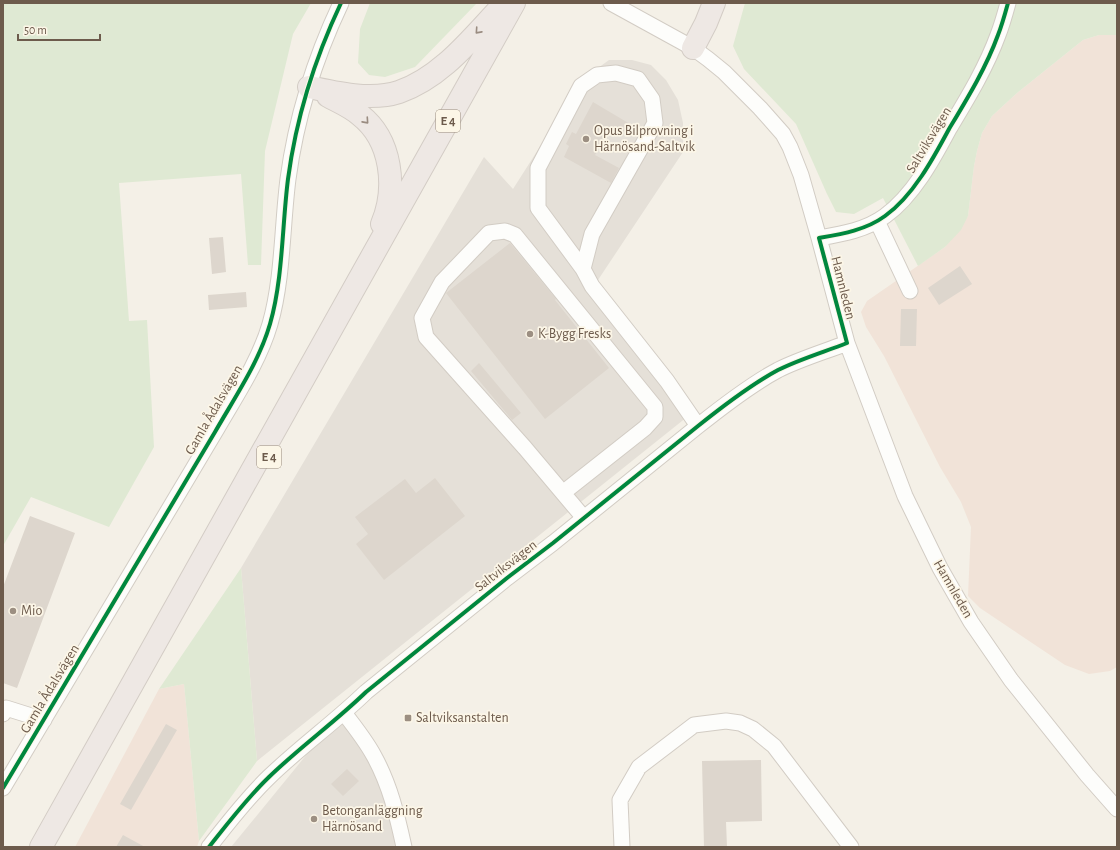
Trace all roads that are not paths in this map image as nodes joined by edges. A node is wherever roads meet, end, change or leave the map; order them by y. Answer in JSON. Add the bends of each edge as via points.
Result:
{"nodes":[{"id":1,"x":341,"y":3,"type":"edge"},
{"id":2,"x":505,"y":3,"type":"edge"},
{"id":3,"x":514,"y":3,"type":"edge"},
{"id":4,"x":525,"y":3,"type":"edge"},
{"id":5,"x":611,"y":3,"type":"edge"},
{"id":6,"x":714,"y":3,"type":"edge"},
{"id":7,"x":1008,"y":3,"type":"edge"},
{"id":8,"x":693,"y":48,"type":"junction"},
{"id":9,"x":309,"y":87,"type":"junction"},
{"id":10,"x":877,"y":221,"type":"junction"},
{"id":11,"x":819,"y":238,"type":"junction"},
{"id":12,"x":382,"y":240,"type":"junction"},
{"id":13,"x":583,"y":269,"type":"junction"},
{"id":14,"x":910,"y":291,"type":"dead end"},
{"id":15,"x":847,"y":343,"type":"junction"},
{"id":16,"x":698,"y":426,"type":"junction"},
{"id":17,"x":564,"y":492,"type":"junction"},
{"id":18,"x":584,"y":518,"type":"junction"},
{"id":19,"x":344,"y":713,"type":"junction"},
{"id":20,"x":3,"y":714,"type":"edge"},
{"id":21,"x":44,"y":720,"type":"junction"},
{"id":22,"x":3,"y":788,"type":"edge"},
{"id":23,"x":1117,"y":809,"type":"edge"},
{"id":24,"x":41,"y":847,"type":"edge"},
{"id":25,"x":53,"y":847,"type":"edge"},
{"id":26,"x":209,"y":847,"type":"edge"},
{"id":27,"x":404,"y":847,"type":"edge"},
{"id":28,"x":622,"y":847,"type":"edge"},
{"id":29,"x":851,"y":847,"type":"edge"}],
"edges":[{"from":1,"to":9,"type":"street","name":"Gamla Ådalsvägen","via":[[323,42]]},
{"from":2,"to":9,"type":"highway","one_way":true,"via":[[446,63],[419,83],[399,92],[362,96],[332,93]]},
{"from":3,"to":12,"type":"highway","number":"E 4"},
{"from":4,"to":25,"type":"highway","number":"E 4","via":[[126,712]]},
{"from":5,"to":8,"type":"street","name":"Hamnleden"},
{"from":6,"to":8,"type":"highway"},
{"from":7,"to":10,"type":"street","name":"Saltviksvägen","via":[[988,59],[934,157],[899,204]]},
{"from":8,"to":11,"type":"street","name":"Hamnleden","via":[[741,88],[783,134],[796,161]]},
{"from":9,"to":12,"type":"highway","number":"E 4","one_way":true,"via":[[344,104],[361,116],[381,142],[389,168],[390,184],[387,212],[382,224]]},
{"from":9,"to":21,"type":"street","name":"Gamla Ådalsvägen","via":[[296,130],[288,179],[279,279],[270,324],[261,349],[215,432]]},
{"from":10,"to":11,"type":"street","name":"Saltviksvägen","via":[[846,233]]},
{"from":10,"to":14,"type":"street"},
{"from":11,"to":15,"type":"street","name":"Hamnleden"},
{"from":12,"to":24,"type":"highway","number":"E 4"},
{"from":13,"to":13,"type":"street","via":[[538,208],[538,168],[581,86],[597,76],[616,73],[638,79],[652,99],[655,123],[592,234]]},
{"from":13,"to":16,"type":"street","via":[[592,286],[667,381]]},
{"from":15,"to":16,"type":"street","name":"Saltviksvägen","via":[[760,380]]},
{"from":15,"to":23,"type":"street","name":"Hamnleden","via":[[905,496],[940,568],[971,622],[1011,680]]},
{"from":16,"to":18,"type":"street","name":"Saltviksvägen"},
{"from":17,"to":17,"type":"street","via":[[426,337],[422,318],[442,282],[489,232],[505,231],[515,235],[655,406],[655,417],[645,428]]},
{"from":17,"to":18,"type":"street"},
{"from":18,"to":19,"type":"street","name":"Saltviksvägen"},
{"from":19,"to":26,"type":"street","name":"Saltviksvägen","via":[[310,739],[268,778]]},
{"from":19,"to":27,"type":"street","via":[[374,754],[383,773],[391,792]]},
{"from":20,"to":21,"type":"street","via":[[6,708]]},
{"from":21,"to":22,"type":"street","name":"Gamla Ådalsvägen"},
{"from":28,"to":29,"type":"street","via":[[620,800],[639,767],[694,725],[726,721],[740,723],[753,729],[774,746]]}]}
